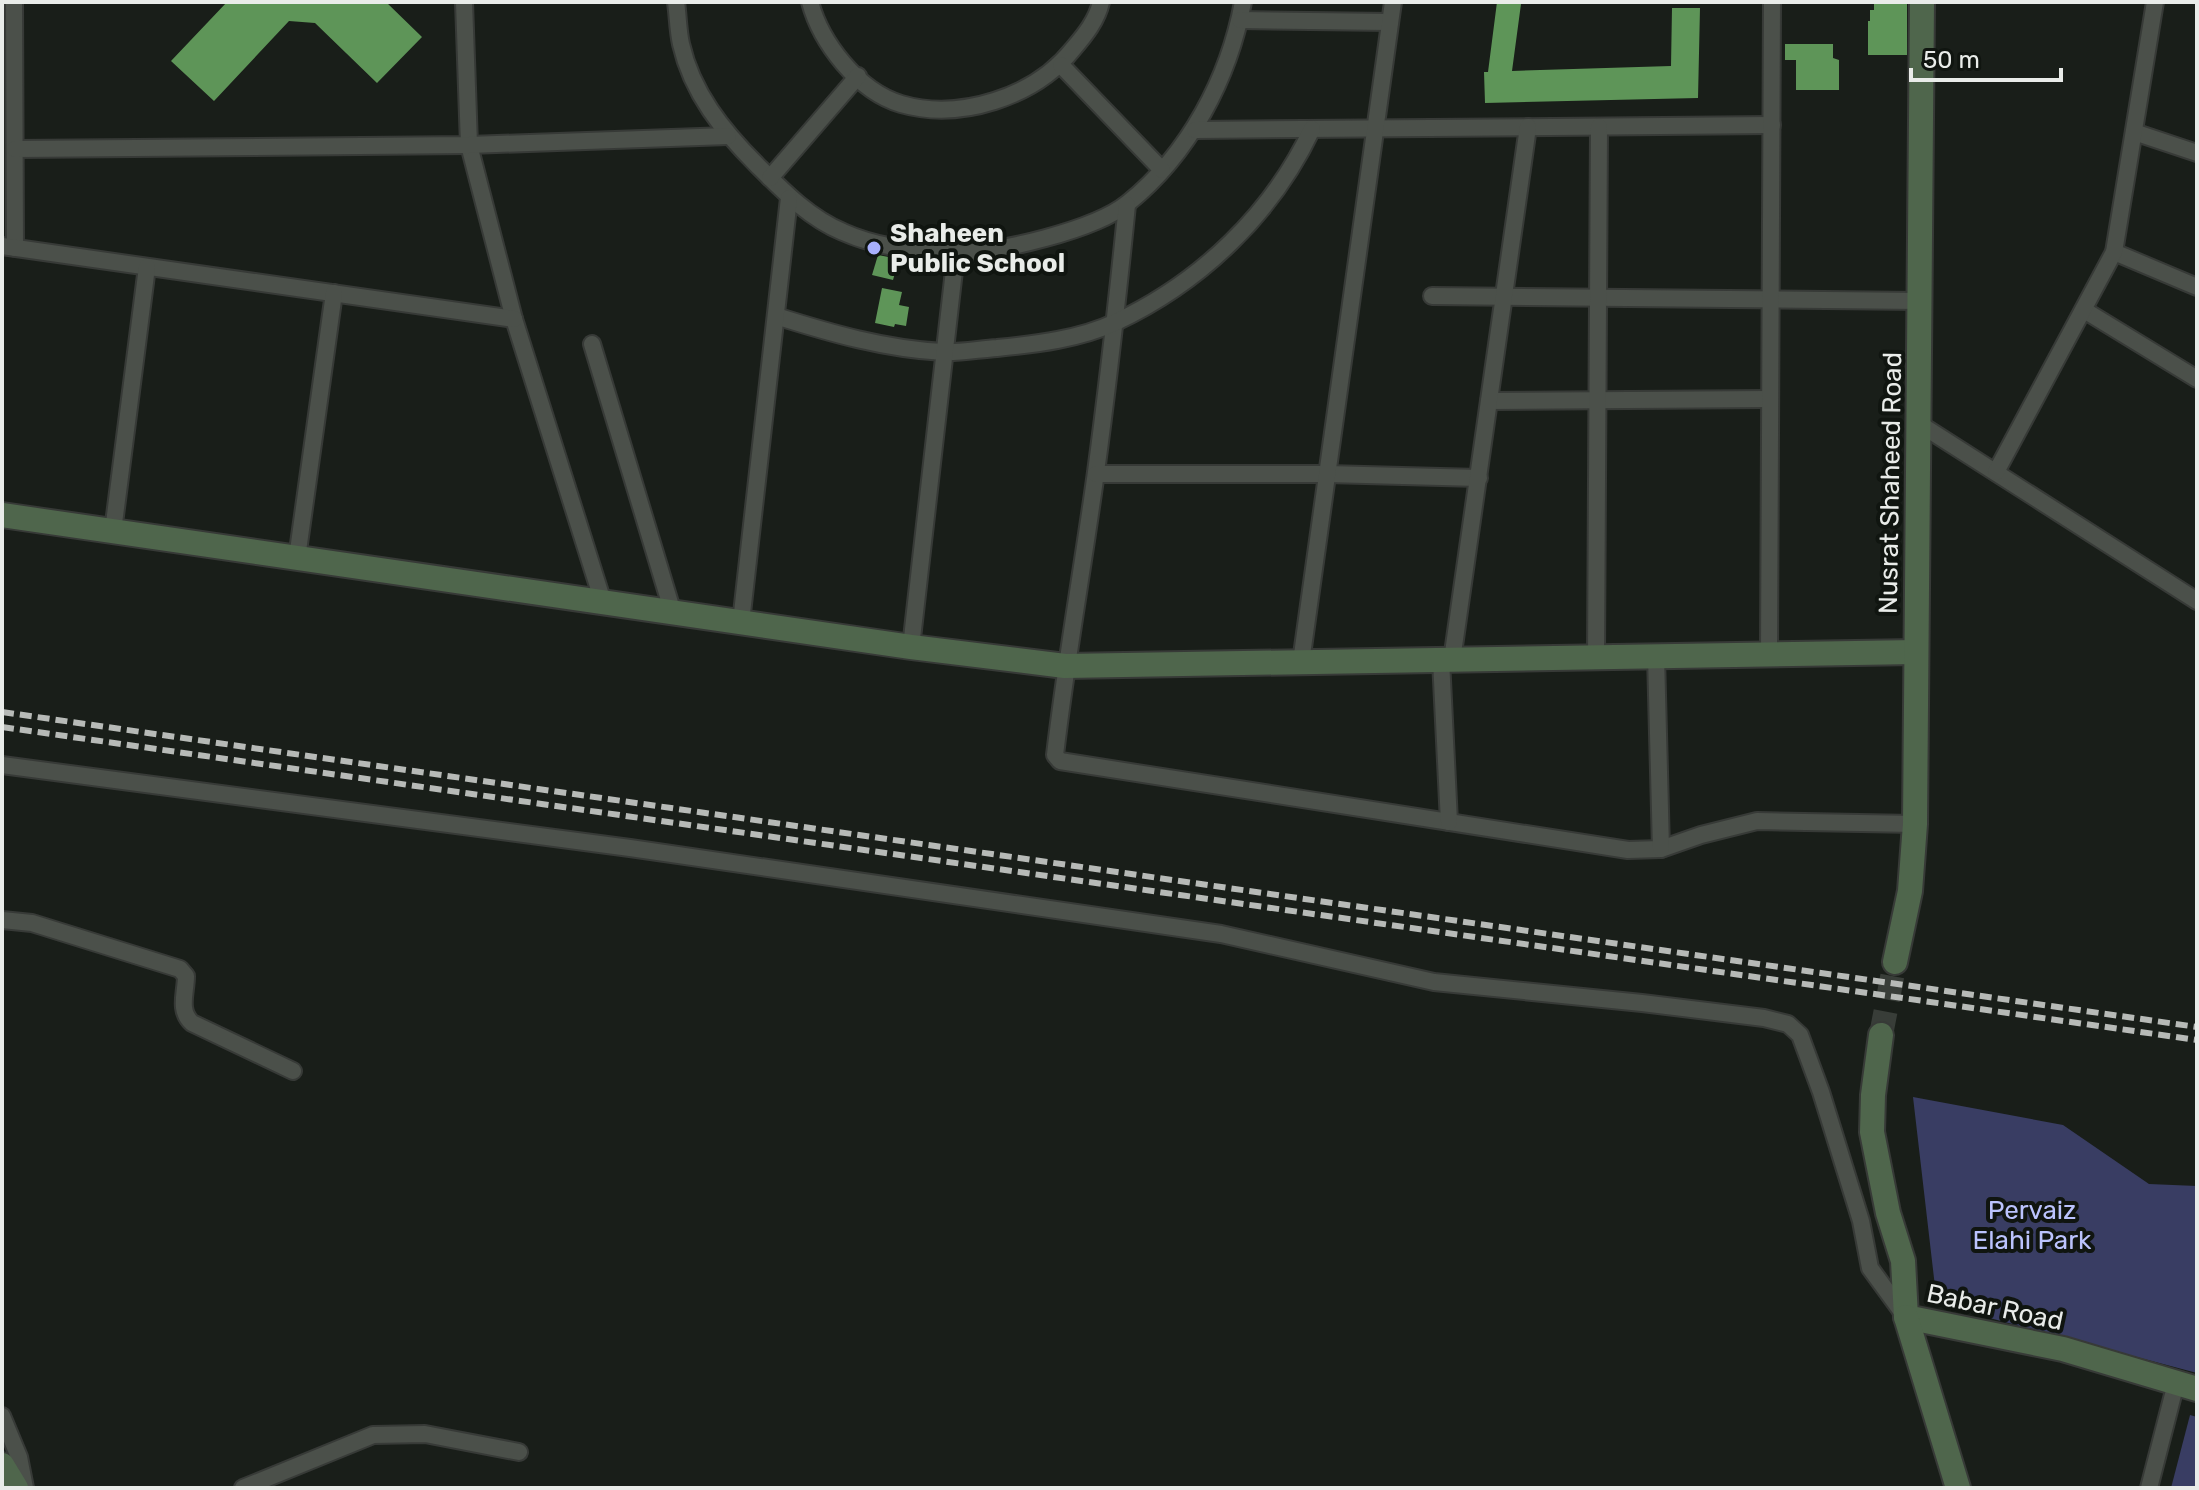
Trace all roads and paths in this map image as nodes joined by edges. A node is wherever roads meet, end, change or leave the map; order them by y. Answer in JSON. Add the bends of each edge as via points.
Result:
{"nodes":[{"id":1,"x":14,"y":2,"type":"edge"},
{"id":2,"x":464,"y":2,"type":"edge"},
{"id":3,"x":676,"y":2,"type":"edge"},
{"id":4,"x":810,"y":2,"type":"edge"},
{"id":5,"x":1101,"y":2,"type":"edge"},
{"id":6,"x":1243,"y":2,"type":"edge"},
{"id":7,"x":1393,"y":2,"type":"edge"},
{"id":8,"x":1772,"y":2,"type":"edge"},
{"id":9,"x":1922,"y":2,"type":"edge"},
{"id":10,"x":2155,"y":2,"type":"edge"},
{"id":11,"x":1240,"y":20,"type":"junction"},
{"id":12,"x":1390,"y":22,"type":"junction"},
{"id":13,"x":1061,"y":65,"type":"junction"},
{"id":14,"x":858,"y":76,"type":"junction"},
{"id":15,"x":1772,"y":125,"type":"junction"},
{"id":16,"x":1528,"y":127,"type":"junction"},
{"id":17,"x":1599,"y":127,"type":"junction"},
{"id":18,"x":1312,"y":129,"type":"junction"},
{"id":19,"x":1375,"y":129,"type":"junction"},
{"id":20,"x":1195,"y":130,"type":"junction"},
{"id":21,"x":2134,"y":132,"type":"junction"},
{"id":22,"x":728,"y":136,"type":"junction"},
{"id":23,"x":469,"y":145,"type":"junction"},
{"id":24,"x":15,"y":149,"type":"junction"},
{"id":25,"x":2197,"y":153,"type":"edge"},
{"id":26,"x":1162,"y":170,"type":"junction"},
{"id":27,"x":770,"y":178,"type":"junction"},
{"id":28,"x":789,"y":198,"type":"junction"},
{"id":29,"x":1127,"y":205,"type":"junction"},
{"id":30,"x":8,"y":247,"type":"edge"},
{"id":31,"x":2114,"y":252,"type":"junction"},
{"id":32,"x":956,"y":253,"type":"junction"},
{"id":33,"x":147,"y":267,"type":"junction"},
{"id":34,"x":2197,"y":287,"type":"edge"},
{"id":35,"x":334,"y":293,"type":"junction"},
{"id":36,"x":1432,"y":296,"type":"dead end"},
{"id":37,"x":1503,"y":296,"type":"junction"},
{"id":38,"x":1598,"y":297,"type":"junction"},
{"id":39,"x":1771,"y":299,"type":"junction"},
{"id":40,"x":1920,"y":301,"type":"junction"},
{"id":41,"x":2084,"y":310,"type":"junction"},
{"id":42,"x":776,"y":316,"type":"junction"},
{"id":43,"x":514,"y":319,"type":"junction"},
{"id":44,"x":1115,"y":322,"type":"junction"},
{"id":45,"x":592,"y":344,"type":"dead end"},
{"id":46,"x":944,"y":353,"type":"junction"},
{"id":47,"x":2197,"y":379,"type":"edge"},
{"id":48,"x":1770,"y":399,"type":"junction"},
{"id":49,"x":1598,"y":400,"type":"junction"},
{"id":50,"x":1489,"y":401,"type":"junction"},
{"id":51,"x":1918,"y":423,"type":"junction"},
{"id":52,"x":1996,"y":472,"type":"junction"},
{"id":53,"x":1096,"y":474,"type":"junction"},
{"id":54,"x":1327,"y":474,"type":"junction"},
{"id":55,"x":1479,"y":478,"type":"junction"},
{"id":56,"x":2,"y":515,"type":"edge"},
{"id":57,"x":113,"y":531,"type":"junction"},
{"id":58,"x":297,"y":558,"type":"junction"},
{"id":59,"x":2197,"y":601,"type":"edge"},
{"id":60,"x":603,"y":602,"type":"junction"},
{"id":61,"x":673,"y":613,"type":"junction"},
{"id":62,"x":741,"y":622,"type":"junction"},
{"id":63,"x":911,"y":647,"type":"junction"},
{"id":64,"x":1916,"y":652,"type":"junction"},
{"id":65,"x":1769,"y":654,"type":"junction"},
{"id":66,"x":1656,"y":656,"type":"junction"},
{"id":67,"x":1596,"y":657,"type":"junction"},
{"id":68,"x":1446,"y":660,"type":"junction"},
{"id":69,"x":1301,"y":662,"type":"junction"},
{"id":70,"x":1065,"y":666,"type":"junction"},
{"id":71,"x":2,"y":765,"type":"edge"},
{"id":72,"x":1449,"y":822,"type":"junction"},
{"id":73,"x":1915,"y":824,"type":"junction"},
{"id":74,"x":1661,"y":849,"type":"junction"},
{"id":75,"x":2,"y":920,"type":"edge"},
{"id":76,"x":1895,"y":962,"type":"tunnel mouth"},
{"id":77,"x":1881,"y":1035,"type":"tunnel mouth"},
{"id":78,"x":293,"y":1071,"type":"dead end"},
{"id":79,"x":1906,"y":1317,"type":"junction"},
{"id":80,"x":2186,"y":1386,"type":"edge"},
{"id":81,"x":2,"y":1416,"type":"edge"},
{"id":82,"x":519,"y":1452,"type":"dead end"},
{"id":83,"x":2,"y":1465,"type":"edge"},
{"id":84,"x":16,"y":1488,"type":"edge"},
{"id":85,"x":25,"y":1488,"type":"edge"},
{"id":86,"x":243,"y":1488,"type":"edge"},
{"id":87,"x":1958,"y":1488,"type":"edge"},
{"id":88,"x":2149,"y":1488,"type":"edge"}],
"edges":[{"from":1,"to":24,"type":"street"},
{"from":2,"to":23,"type":"street"},
{"from":3,"to":22,"type":"street","via":[[681,44],[698,92]]},
{"from":4,"to":14,"type":"street","via":[[835,54]]},
{"from":5,"to":13,"type":"street","via":[[1086,34]]},
{"from":6,"to":11,"type":"street"},
{"from":7,"to":12,"type":"street"},
{"from":8,"to":15,"type":"street"},
{"from":9,"to":40,"type":"street","name":"Nusrat Shaheed Road"},
{"from":10,"to":21,"type":"street"},
{"from":11,"to":12,"type":"street"},
{"from":11,"to":20,"type":"street"},
{"from":12,"to":19,"type":"street"},
{"from":13,"to":14,"type":"street","via":[[1007,97],[954,109],[899,103]]},
{"from":13,"to":26,"type":"street"},
{"from":14,"to":27,"type":"street"},
{"from":15,"to":17,"type":"street"},
{"from":15,"to":39,"type":"street"},
{"from":16,"to":17,"type":"street"},
{"from":16,"to":19,"type":"street"},
{"from":16,"to":37,"type":"street"},
{"from":17,"to":38,"type":"street"},
{"from":18,"to":19,"type":"street"},
{"from":18,"to":20,"type":"street"},
{"from":18,"to":44,"type":"street","via":[[1296,164],[1225,249],[1193,277]]},
{"from":19,"to":54,"type":"street"},
{"from":20,"to":26,"type":"street"},
{"from":21,"to":25,"type":"street"},
{"from":21,"to":31,"type":"street"},
{"from":22,"to":23,"type":"street"},
{"from":22,"to":27,"type":"street"},
{"from":23,"to":24,"type":"street"},
{"from":23,"to":43,"type":"street"},
{"from":24,"to":30,"type":"street"},
{"from":26,"to":29,"type":"street"},
{"from":27,"to":28,"type":"street"},
{"from":28,"to":32,"type":"street","via":[[840,231],[863,239]]},
{"from":28,"to":42,"type":"street"},
{"from":29,"to":32,"type":"street","via":[[1057,235]]},
{"from":29,"to":44,"type":"street"},
{"from":30,"to":33,"type":"street"},
{"from":31,"to":34,"type":"street"},
{"from":31,"to":41,"type":"street"},
{"from":32,"to":46,"type":"street"},
{"from":33,"to":35,"type":"street"},
{"from":33,"to":57,"type":"street"},
{"from":35,"to":43,"type":"street"},
{"from":35,"to":58,"type":"street"},
{"from":36,"to":37,"type":"street"},
{"from":37,"to":38,"type":"street"},
{"from":37,"to":50,"type":"street"},
{"from":38,"to":39,"type":"street"},
{"from":38,"to":49,"type":"street"},
{"from":39,"to":40,"type":"street"},
{"from":39,"to":48,"type":"street"},
{"from":40,"to":51,"type":"street","name":"Nusrat Shaheed Road"},
{"from":41,"to":47,"type":"street"},
{"from":41,"to":52,"type":"street"},
{"from":42,"to":46,"type":"street","via":[[855,340]]},
{"from":42,"to":62,"type":"street"},
{"from":43,"to":60,"type":"street"},
{"from":44,"to":46,"type":"street","via":[[1037,344]]},
{"from":44,"to":53,"type":"street"},
{"from":45,"to":61,"type":"street"},
{"from":46,"to":63,"type":"street"},
{"from":48,"to":49,"type":"street"},
{"from":48,"to":65,"type":"street"},
{"from":49,"to":50,"type":"street"},
{"from":49,"to":67,"type":"street"},
{"from":50,"to":55,"type":"street"},
{"from":51,"to":52,"type":"street"},
{"from":51,"to":64,"type":"street","name":"Nusrat Shaheed Road"},
{"from":52,"to":59,"type":"street"},
{"from":53,"to":54,"type":"street"},
{"from":53,"to":70,"type":"street"},
{"from":54,"to":55,"type":"street"},
{"from":54,"to":69,"type":"street"},
{"from":55,"to":68,"type":"street"},
{"from":56,"to":57,"type":"street"},
{"from":57,"to":58,"type":"street"},
{"from":58,"to":60,"type":"street"},
{"from":60,"to":61,"type":"street"},
{"from":61,"to":62,"type":"street"},
{"from":62,"to":63,"type":"street"},
{"from":63,"to":70,"type":"street"},
{"from":64,"to":65,"type":"street"},
{"from":64,"to":73,"type":"street","name":"Nusrat Shaheed Road"},
{"from":65,"to":66,"type":"street"},
{"from":66,"to":67,"type":"street"},
{"from":66,"to":74,"type":"street"},
{"from":67,"to":68,"type":"street"},
{"from":68,"to":69,"type":"street"},
{"from":68,"to":72,"type":"street"},
{"from":69,"to":70,"type":"street"},
{"from":70,"to":72,"type":"street","via":[[1055,755],[1060,761]]},
{"from":71,"to":79,"type":"street","via":[[1206,932],[1434,982],[1788,1024],[1800,1035],[1821,1092],[1870,1268]]},
{"from":72,"to":74,"type":"street","via":[[1628,850]]},
{"from":73,"to":74,"type":"street","via":[[1757,821]]},
{"from":73,"to":76,"type":"street","name":"Nusrat Shaheed Road","via":[[1910,891]]},
{"from":75,"to":78,"type":"street","via":[[32,923],[180,969],[186,976],[185,1016],[192,1023]]},
{"from":77,"to":79,"type":"street","name":"Babar Road","via":[[1872,1132],[1903,1261]]},
{"from":79,"to":80,"type":"street","name":"Babar Road","via":[[2063,1349]]},
{"from":79,"to":87,"type":"street"},
{"from":80,"to":88,"type":"street"},
{"from":81,"to":85,"type":"street"},
{"from":82,"to":86,"type":"street","via":[[425,1434],[373,1435]]},
{"from":83,"to":84,"type":"street"}]}
